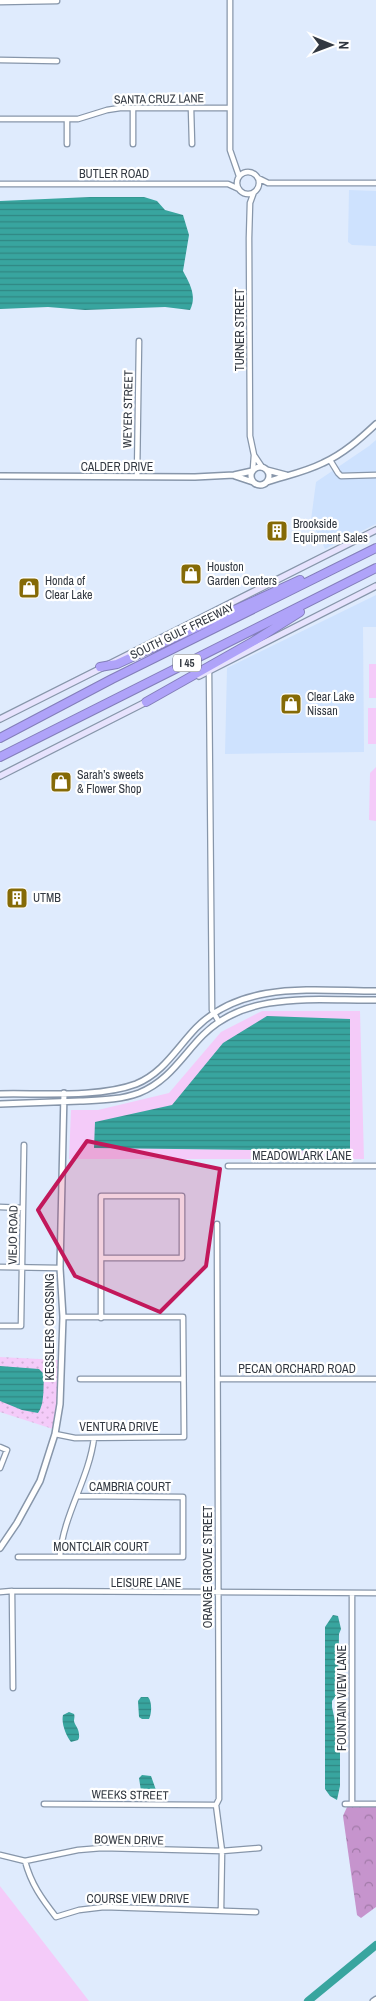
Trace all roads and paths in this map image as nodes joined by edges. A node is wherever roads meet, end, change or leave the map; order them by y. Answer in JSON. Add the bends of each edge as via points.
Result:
{"nodes":[{"id":1,"x":230,"y":0,"type":"edge"},
{"id":2,"x":57,"y":1,"type":"edge"},
{"id":3,"x":0,"y":2,"type":"edge"},
{"id":4,"x":0,"y":60,"type":"edge"},
{"id":5,"x":57,"y":60,"type":"dead end"},
{"id":6,"x":133,"y":108,"type":"junction"},
{"id":7,"x":191,"y":108,"type":"junction"},
{"id":8,"x":229,"y":108,"type":"junction"},
{"id":9,"x":0,"y":119,"type":"edge"},
{"id":10,"x":67,"y":120,"type":"junction"},
{"id":11,"x":67,"y":144,"type":"dead end"},
{"id":12,"x":133,"y":144,"type":"dead end"},
{"id":13,"x":192,"y":144,"type":"dead end"},
{"id":14,"x":236,"y":166,"type":"junction"},
{"id":15,"x":246,"y":172,"type":"junction"},
{"id":16,"x":238,"y":177,"type":"junction"},
{"id":17,"x":258,"y":178,"type":"junction"},
{"id":18,"x":268,"y":183,"type":"junction"},
{"id":19,"x":376,"y":183,"type":"edge"},
{"id":20,"x":0,"y":184,"type":"edge"},
{"id":21,"x":228,"y":184,"type":"junction"},
{"id":22,"x":239,"y":189,"type":"junction"},
{"id":23,"x":256,"y":190,"type":"junction"},
{"id":24,"x":245,"y":194,"type":"junction"},
{"id":25,"x":250,"y":204,"type":"junction"},
{"id":26,"x":139,"y":341,"type":"dead end"},
{"id":27,"x":376,"y":424,"type":"edge"},
{"id":28,"x":254,"y":455,"type":"junction"},
{"id":29,"x":330,"y":460,"type":"junction"},
{"id":30,"x":265,"y":468,"type":"junction"},
{"id":31,"x":252,"y":470,"type":"junction"},
{"id":32,"x":287,"y":475,"type":"junction"},
{"id":33,"x":376,"y":475,"type":"edge"},
{"id":34,"x":0,"y":476,"type":"edge"},
{"id":35,"x":137,"y":476,"type":"junction"},
{"id":36,"x":234,"y":476,"type":"junction"},
{"id":37,"x":253,"y":482,"type":"junction"},
{"id":38,"x":267,"y":482,"type":"junction"},
{"id":39,"x":376,"y":530,"type":"edge"},
{"id":40,"x":376,"y":544,"type":"edge"},
{"id":41,"x":376,"y":548,"type":"edge"},
{"id":42,"x":375,"y":568,"type":"edge"},
{"id":43,"x":376,"y":586,"type":"edge"},
{"id":44,"x":100,"y":667,"type":"junction"},
{"id":45,"x":209,"y":671,"type":"junction"},
{"id":46,"x":146,"y":702,"type":"junction"},
{"id":47,"x":0,"y":720,"type":"edge"},
{"id":48,"x":0,"y":738,"type":"edge"},
{"id":49,"x":0,"y":757,"type":"edge"},
{"id":50,"x":0,"y":776,"type":"edge"},
{"id":51,"x":376,"y":991,"type":"edge"},
{"id":52,"x":376,"y":1000,"type":"edge"},
{"id":53,"x":213,"y":1014,"type":"junction"},
{"id":54,"x":219,"y":1022,"type":"junction"},
{"id":55,"x":64,"y":1093,"type":"junction"},
{"id":56,"x":0,"y":1094,"type":"edge"},
{"id":57,"x":64,"y":1102,"type":"junction"},
{"id":58,"x":0,"y":1104,"type":"edge"},
{"id":59,"x":24,"y":1145,"type":"dead end"},
{"id":60,"x":228,"y":1166,"type":"dead end"},
{"id":61,"x":376,"y":1166,"type":"edge"},
{"id":62,"x":0,"y":1207,"type":"edge"},
{"id":63,"x":23,"y":1208,"type":"junction"},
{"id":64,"x":217,"y":1224,"type":"dead end"},
{"id":65,"x":102,"y":1258,"type":"junction"},
{"id":66,"x":0,"y":1267,"type":"edge"},
{"id":67,"x":22,"y":1268,"type":"junction"},
{"id":68,"x":60,"y":1268,"type":"junction"},
{"id":69,"x":63,"y":1317,"type":"junction"},
{"id":70,"x":101,"y":1318,"type":"junction"},
{"id":71,"x":0,"y":1326,"type":"edge"},
{"id":72,"x":80,"y":1379,"type":"dead end"},
{"id":73,"x":183,"y":1379,"type":"junction"},
{"id":74,"x":219,"y":1379,"type":"junction"},
{"id":75,"x":376,"y":1379,"type":"edge"},
{"id":76,"x":54,"y":1434,"type":"junction"},
{"id":77,"x":94,"y":1438,"type":"junction"},
{"id":78,"x":0,"y":1447,"type":"edge"},
{"id":79,"x":0,"y":1468,"type":"edge"},
{"id":80,"x":78,"y":1496,"type":"junction"},
{"id":81,"x":0,"y":1538,"type":"edge"},
{"id":82,"x":5,"y":1542,"type":"junction"},
{"id":83,"x":0,"y":1548,"type":"edge"},
{"id":84,"x":60,"y":1556,"type":"junction"},
{"id":85,"x":18,"y":1557,"type":"dead end"},
{"id":86,"x":184,"y":1557,"type":"joint"},
{"id":87,"x":12,"y":1591,"type":"junction"},
{"id":88,"x":0,"y":1592,"type":"edge"},
{"id":89,"x":218,"y":1593,"type":"junction"},
{"id":90,"x":352,"y":1593,"type":"junction"},
{"id":91,"x":376,"y":1593,"type":"edge"},
{"id":92,"x":13,"y":1688,"type":"dead end"},
{"id":93,"x":44,"y":1804,"type":"dead end"},
{"id":94,"x":345,"y":1804,"type":"dead end"},
{"id":95,"x":352,"y":1804,"type":"junction"},
{"id":96,"x":376,"y":1804,"type":"edge"},
{"id":97,"x":216,"y":1805,"type":"junction"},
{"id":98,"x":259,"y":1848,"type":"dead end"},
{"id":99,"x":222,"y":1851,"type":"junction"},
{"id":100,"x":0,"y":1855,"type":"edge"},
{"id":101,"x":25,"y":1861,"type":"junction"},
{"id":102,"x":221,"y":1910,"type":"junction"},
{"id":103,"x":256,"y":1912,"type":"dead end"}],
"edges":[{"from":1,"to":8,"type":"street"},
{"from":2,"to":3,"type":"street"},
{"from":4,"to":5,"type":"street"},
{"from":6,"to":7,"type":"street","name":"SANTA CRUZ LANE"},
{"from":6,"to":10,"type":"street","name":"SANTA CRUZ LANE","via":[[112,109]]},
{"from":6,"to":12,"type":"street"},
{"from":7,"to":8,"type":"street","name":"SANTA CRUZ LANE"},
{"from":7,"to":13,"type":"street"},
{"from":8,"to":14,"type":"street","via":[[230,150]]},
{"from":9,"to":10,"type":"street","name":"SANTA CRUZ LANE"},
{"from":10,"to":11,"type":"street"},
{"from":14,"to":15,"type":"street"},
{"from":14,"to":16,"type":"street"},
{"from":15,"to":16,"type":"street"},
{"from":15,"to":17,"type":"street"},
{"from":16,"to":21,"type":"street"},
{"from":16,"to":22,"type":"street"},
{"from":17,"to":18,"type":"street"},
{"from":17,"to":23,"type":"street"},
{"from":18,"to":19,"type":"street"},
{"from":18,"to":23,"type":"street"},
{"from":20,"to":21,"type":"street","name":"BUTLER ROAD"},
{"from":21,"to":22,"type":"street","name":"BUTLER ROAD"},
{"from":22,"to":24,"type":"street"},
{"from":23,"to":24,"type":"street"},
{"from":23,"to":25,"type":"street","name":"TURNER STREET"},
{"from":24,"to":25,"type":"street","name":"TURNER STREET"},
{"from":25,"to":28,"type":"street","name":"TURNER STREET","via":[[250,436]]},
{"from":26,"to":35,"type":"street","name":"WEYER STREET"},
{"from":27,"to":29,"type":"street"},
{"from":28,"to":30,"type":"street","name":"TURNER STREET"},
{"from":28,"to":31,"type":"street","name":"TURNER STREET"},
{"from":29,"to":32,"type":"street"},
{"from":29,"to":33,"type":"street","via":[[341,476]]},
{"from":30,"to":31,"type":"street"},
{"from":30,"to":32,"type":"street"},
{"from":30,"to":38,"type":"street","via":[[269,476]]},
{"from":31,"to":36,"type":"street","name":"CALDER DRIVE"},
{"from":31,"to":37,"type":"street","via":[[250,477]]},
{"from":32,"to":38,"type":"street"},
{"from":34,"to":35,"type":"street","name":"CALDER DRIVE"},
{"from":35,"to":36,"type":"street","name":"CALDER DRIVE"},
{"from":36,"to":37,"type":"street","name":"CALDER DRIVE"},
{"from":37,"to":38,"type":"street","via":[[258,486]]},
{"from":39,"to":44,"type":"main road"},
{"from":40,"to":44,"type":"highway","via":[[117,664]]},
{"from":41,"to":48,"type":"highway","name":"SOUTH GULF FREEWAY","number":"I 45"},
{"from":42,"to":46,"type":"highway","via":[[360,582],[297,613]]},
{"from":42,"to":49,"type":"highway","number":"I 45"},
{"from":43,"to":45,"type":"main road"},
{"from":44,"to":47,"type":"main road"},
{"from":45,"to":46,"type":"main road"},
{"from":45,"to":53,"type":"street"},
{"from":46,"to":50,"type":"main road"},
{"from":51,"to":53,"type":"street","via":[[267,992],[249,996]]},
{"from":52,"to":54,"type":"street","via":[[269,1002],[252,1006]]},
{"from":53,"to":54,"type":"street"},
{"from":53,"to":55,"type":"street","via":[[150,1077],[124,1088]]},
{"from":54,"to":57,"type":"street","via":[[155,1086],[127,1097]]},
{"from":55,"to":56,"type":"street"},
{"from":55,"to":57,"type":"street","name":"KESSLERS CROSSING"},
{"from":57,"to":58,"type":"street"},
{"from":57,"to":68,"type":"street","name":"KESSLERS CROSSING"},
{"from":59,"to":63,"type":"street","name":"VIEJO ROAD"},
{"from":60,"to":61,"type":"street","name":"MEADOWLARK LANE"},
{"from":62,"to":63,"type":"street"},
{"from":63,"to":67,"type":"street","name":"VIEJO ROAD"},
{"from":64,"to":74,"type":"street","name":"ORANGE GROVE STREET"},
{"from":65,"to":65,"type":"street","via":[[100,1196],[182,1197],[182,1258]]},
{"from":65,"to":70,"type":"street"},
{"from":66,"to":67,"type":"street"},
{"from":67,"to":68,"type":"street"},
{"from":67,"to":71,"type":"street","name":"VIEJO ROAD","via":[[21,1326]]},
{"from":68,"to":69,"type":"street","name":"KESSLERS CROSSING"},
{"from":69,"to":70,"type":"street"},
{"from":69,"to":76,"type":"street","name":"KESSLERS CROSSING","via":[[60,1404]]},
{"from":70,"to":73,"type":"street","via":[[183,1317]]},
{"from":72,"to":73,"type":"street"},
{"from":73,"to":77,"type":"street","name":"VENTURA DRIVE","via":[[184,1436]]},
{"from":74,"to":75,"type":"street","name":"PECAN ORCHARD ROAD"},
{"from":74,"to":89,"type":"street","name":"ORANGE GROVE STREET"},
{"from":76,"to":77,"type":"street","name":"VENTURA DRIVE"},
{"from":76,"to":82,"type":"street","name":"KESSLERS CROSSING","via":[[40,1481]]},
{"from":77,"to":80,"type":"street"},
{"from":78,"to":79,"type":"street","via":[[7,1450]]},
{"from":80,"to":84,"type":"street","via":[[63,1534]]},
{"from":80,"to":86,"type":"street","name":"CAMBRIA COURT","via":[[183,1497]]},
{"from":81,"to":82,"type":"street"},
{"from":82,"to":83,"type":"street","name":"KESSLERS CROSSING"},
{"from":84,"to":85,"type":"street","name":"MONTCLAIR COURT"},
{"from":84,"to":86,"type":"street","name":"MONTCLAIR COURT"},
{"from":87,"to":88,"type":"street","name":"LEISURE LANE"},
{"from":87,"to":89,"type":"street","name":"LEISURE LANE"},
{"from":87,"to":92,"type":"street"},
{"from":89,"to":90,"type":"street","name":"LEISURE LANE"},
{"from":89,"to":97,"type":"street","name":"ORANGE GROVE STREET"},
{"from":90,"to":91,"type":"street","name":"LEISURE LANE"},
{"from":90,"to":95,"type":"street","name":"FOUNTAIN VIEW LANE"},
{"from":93,"to":97,"type":"street","name":"WEEKS STREET"},
{"from":94,"to":95,"type":"street"},
{"from":95,"to":96,"type":"street"},
{"from":97,"to":99,"type":"street","name":"ORANGE GROVE STREET"},
{"from":98,"to":99,"type":"street","name":"BOWEN DRIVE"},
{"from":99,"to":101,"type":"street","name":"BOWEN DRIVE","via":[[102,1848]]},
{"from":99,"to":102,"type":"street","name":"ORANGE GROVE STREET"},
{"from":100,"to":101,"type":"street","name":"BOWEN DRIVE"},
{"from":101,"to":102,"type":"street","name":"COURSE VIEW DRIVE","via":[[38,1894],[56,1917],[104,1907]]},
{"from":102,"to":103,"type":"street","name":"COURSE VIEW DRIVE"}]}
